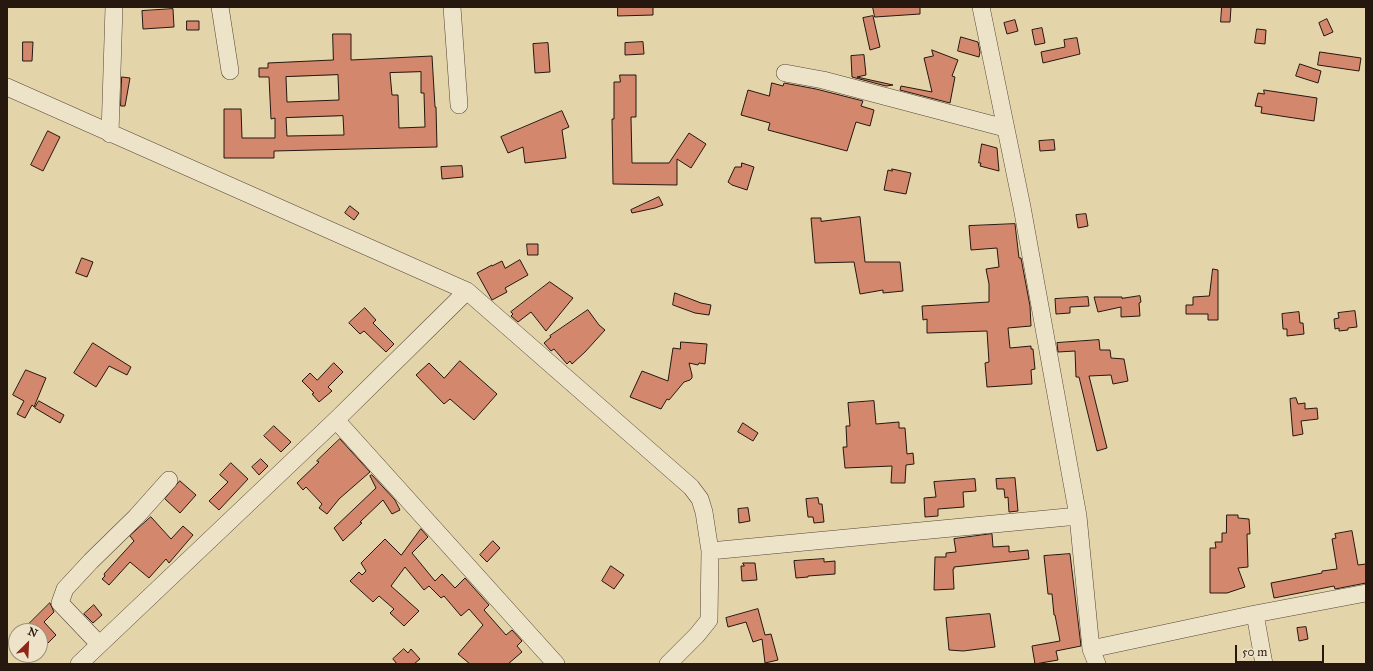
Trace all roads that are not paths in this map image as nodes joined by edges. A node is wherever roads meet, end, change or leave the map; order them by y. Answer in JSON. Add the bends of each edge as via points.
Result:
{"nodes":[{"id":1,"x":114,"y":7,"type":"edge"},
{"id":2,"x":220,"y":7,"type":"edge"},
{"id":3,"x":452,"y":7,"type":"edge"},
{"id":4,"x":981,"y":7,"type":"edge"},
{"id":5,"x":230,"y":71,"type":"dead end"},
{"id":6,"x":785,"y":73,"type":"dead end"},
{"id":7,"x":7,"y":87,"type":"edge"},
{"id":8,"x":459,"y":105,"type":"dead end"},
{"id":9,"x":1005,"y":128,"type":"junction"},
{"id":10,"x":110,"y":134,"type":"junction"},
{"id":11,"x":467,"y":291,"type":"junction"},
{"id":12,"x":336,"y":420,"type":"junction"},
{"id":13,"x":169,"y":480,"type":"dead end"},
{"id":14,"x":1078,"y":516,"type":"junction"},
{"id":15,"x":710,"y":551,"type":"junction"},
{"id":16,"x":1366,"y":593,"type":"edge"},
{"id":17,"x":1255,"y":614,"type":"junction"},
{"id":18,"x":99,"y":644,"type":"junction"},
{"id":19,"x":1094,"y":657,"type":"edge"},
{"id":20,"x":79,"y":664,"type":"edge"},
{"id":21,"x":556,"y":664,"type":"edge"},
{"id":22,"x":668,"y":664,"type":"edge"},
{"id":23,"x":1264,"y":664,"type":"edge"}],
"edges":[{"from":1,"to":10,"type":"street"},
{"from":2,"to":5,"type":"street"},
{"from":3,"to":8,"type":"street"},
{"from":4,"to":9,"type":"street"},
{"from":6,"to":9,"type":"street","via":[[823,80]]},
{"from":7,"to":10,"type":"street"},
{"from":9,"to":14,"type":"street","via":[[1022,207]]},
{"from":10,"to":11,"type":"street"},
{"from":11,"to":12,"type":"street"},
{"from":11,"to":15,"type":"street","via":[[691,487],[700,499]]},
{"from":12,"to":18,"type":"street"},
{"from":12,"to":21,"type":"street"},
{"from":13,"to":18,"type":"street","via":[[65,589],[60,603]]},
{"from":14,"to":15,"type":"street"},
{"from":14,"to":19,"type":"street"},
{"from":15,"to":22,"type":"street","via":[[709,620]]},
{"from":16,"to":17,"type":"street"},
{"from":17,"to":19,"type":"street"},
{"from":17,"to":23,"type":"street"},
{"from":18,"to":20,"type":"street"}]}
